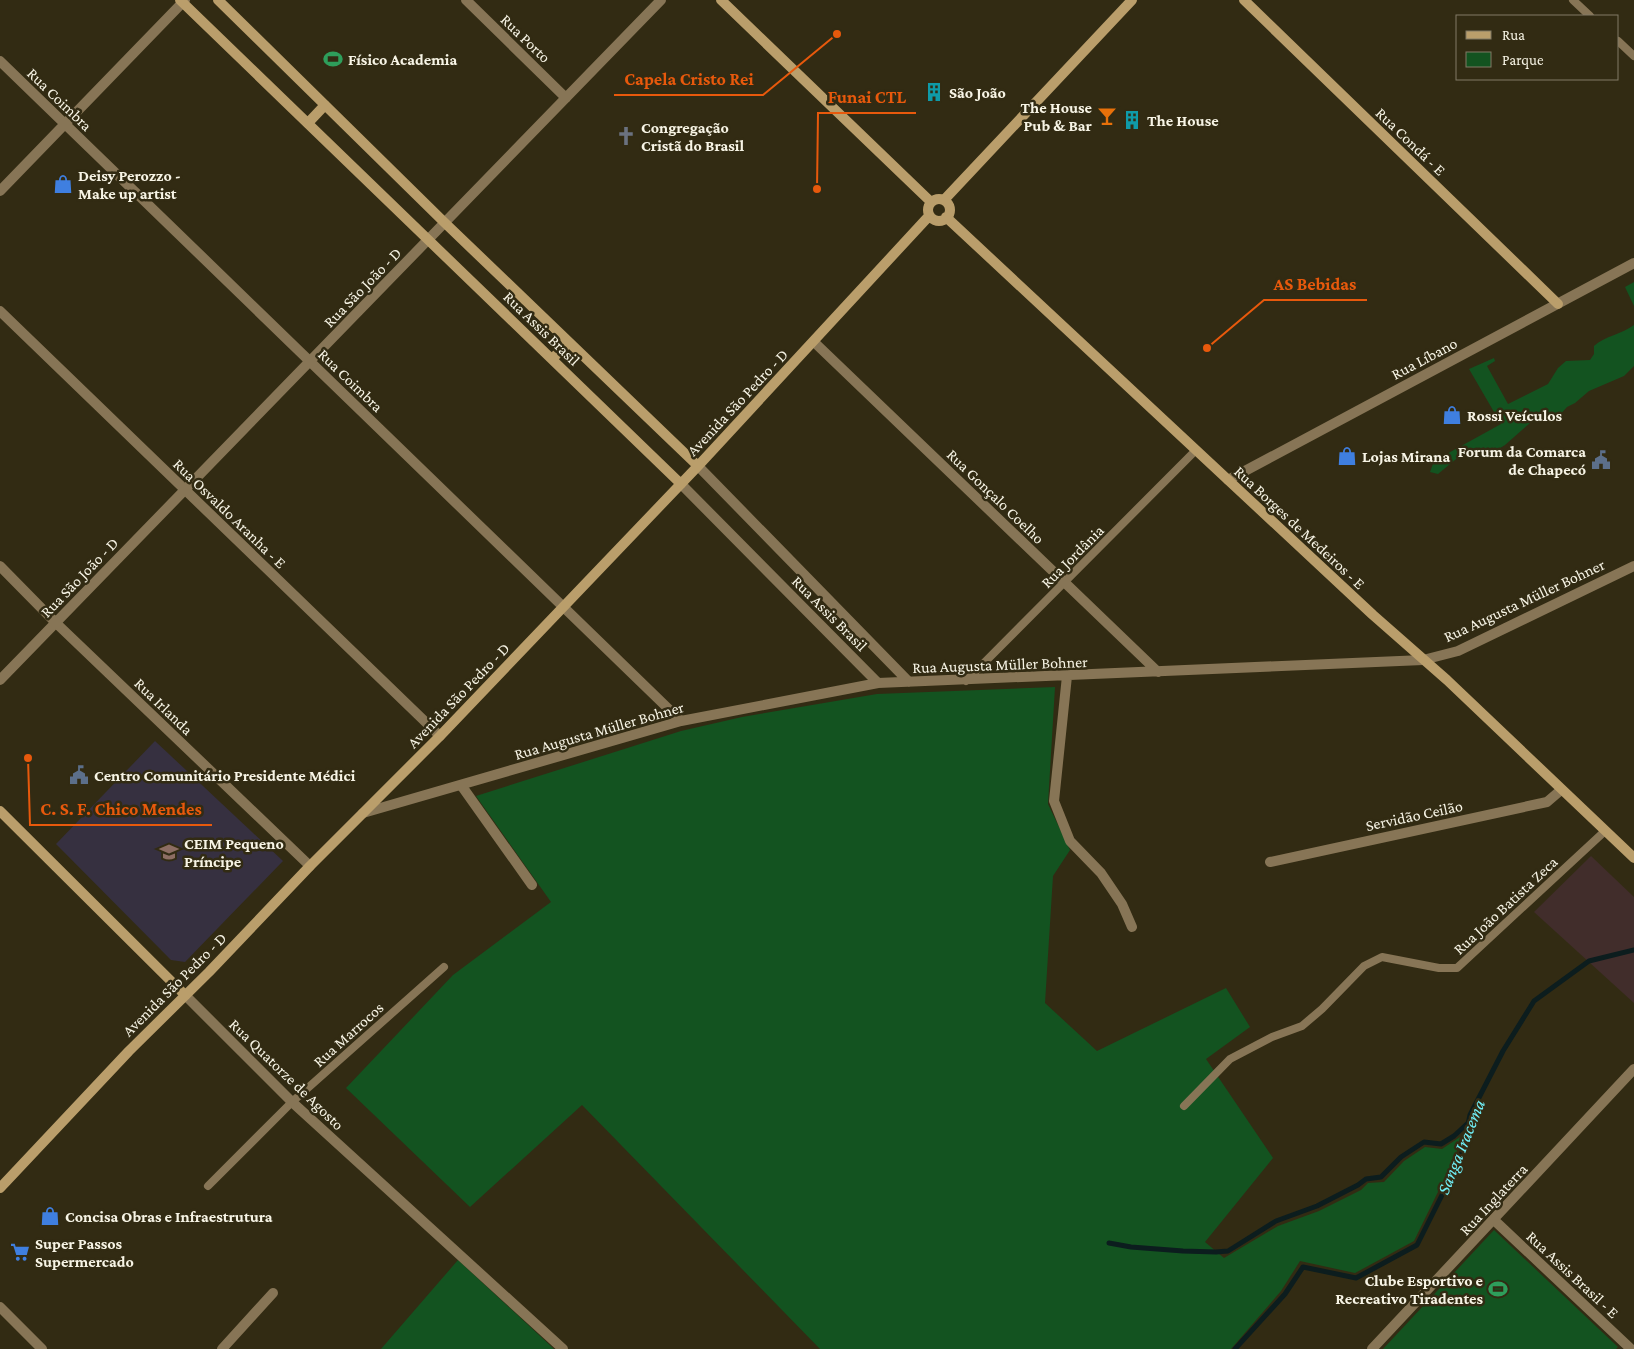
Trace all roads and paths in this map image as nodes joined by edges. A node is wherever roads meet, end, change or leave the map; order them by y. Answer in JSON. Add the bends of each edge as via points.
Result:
{"nodes":[{"id":1,"x":218,"y":0,"type":"edge"},
{"id":2,"x":466,"y":0,"type":"edge"},
{"id":3,"x":661,"y":0,"type":"edge"},
{"id":4,"x":721,"y":0,"type":"edge"},
{"id":5,"x":1132,"y":0,"type":"edge"},
{"id":6,"x":1244,"y":0,"type":"edge"},
{"id":7,"x":1572,"y":0,"type":"edge"},
{"id":8,"x":183,"y":1,"type":"edge"},
{"id":9,"x":1589,"y":15,"type":"edge"},
{"id":10,"x":1619,"y":42,"type":"edge"},
{"id":11,"x":1634,"y":56,"type":"edge"},
{"id":12,"x":0,"y":61,"type":"edge"},
{"id":13,"x":566,"y":98,"type":"junction"},
{"id":14,"x":325,"y":105,"type":"junction"},
{"id":15,"x":308,"y":123,"type":"junction"},
{"id":16,"x":65,"y":124,"type":"junction"},
{"id":17,"x":0,"y":191,"type":"edge"},
{"id":18,"x":944,"y":200,"type":"junction"},
{"id":19,"x":930,"y":202,"type":"junction"},
{"id":20,"x":930,"y":216,"type":"junction"},
{"id":21,"x":946,"y":217,"type":"junction"},
{"id":22,"x":445,"y":223,"type":"junction"},
{"id":23,"x":428,"y":240,"type":"junction"},
{"id":24,"x":1634,"y":262,"type":"edge"},
{"id":25,"x":1558,"y":304,"type":"junction"},
{"id":26,"x":0,"y":311,"type":"edge"},
{"id":27,"x":569,"y":342,"type":"junction"},
{"id":28,"x":814,"y":342,"type":"junction"},
{"id":29,"x":552,"y":359,"type":"junction"},
{"id":30,"x":310,"y":361,"type":"junction"},
{"id":31,"x":1196,"y":450,"type":"junction"},
{"id":32,"x":698,"y":466,"type":"junction"},
{"id":33,"x":1228,"y":480,"type":"junction"},
{"id":34,"x":681,"y":484,"type":"junction"},
{"id":35,"x":185,"y":490,"type":"junction"},
{"id":36,"x":0,"y":566,"type":"edge"},
{"id":37,"x":1634,"y":566,"type":"edge"},
{"id":38,"x":1065,"y":583,"type":"junction"},
{"id":39,"x":563,"y":606,"type":"junction"},
{"id":40,"x":56,"y":623,"type":"junction"},
{"id":41,"x":1423,"y":660,"type":"junction"},
{"id":42,"x":1158,"y":672,"type":"junction"},
{"id":43,"x":1067,"y":676,"type":"junction"},
{"id":44,"x":0,"y":680,"type":"edge"},
{"id":45,"x":966,"y":681,"type":"junction"},
{"id":46,"x":909,"y":682,"type":"junction"},
{"id":47,"x":878,"y":683,"type":"junction"},
{"id":48,"x":682,"y":721,"type":"junction"},
{"id":49,"x":440,"y":736,"type":"junction"},
{"id":50,"x":461,"y":785,"type":"junction"},
{"id":51,"x":1561,"y":790,"type":"junction"},
{"id":52,"x":0,"y":811,"type":"edge"},
{"id":53,"x":363,"y":813,"type":"junction"},
{"id":54,"x":1605,"y":831,"type":"junction"},
{"id":55,"x":1634,"y":858,"type":"edge"},
{"id":56,"x":1270,"y":862,"type":"dead end"},
{"id":57,"x":310,"y":866,"type":"junction"},
{"id":58,"x":532,"y":885,"type":"dead end"},
{"id":59,"x":1132,"y":927,"type":"dead end"},
{"id":60,"x":444,"y":967,"type":"dead end"},
{"id":61,"x":185,"y":995,"type":"junction"},
{"id":62,"x":1634,"y":1069,"type":"edge"},
{"id":63,"x":292,"y":1102,"type":"junction"},
{"id":64,"x":1184,"y":1106,"type":"dead end"},
{"id":65,"x":208,"y":1186,"type":"dead end"},
{"id":66,"x":0,"y":1188,"type":"edge"},
{"id":67,"x":1494,"y":1220,"type":"junction"},
{"id":68,"x":273,"y":1293,"type":"dead end"},
{"id":69,"x":0,"y":1307,"type":"edge"},
{"id":70,"x":1630,"y":1346,"type":"edge"},
{"id":71,"x":42,"y":1349,"type":"edge"},
{"id":72,"x":222,"y":1349,"type":"edge"},
{"id":73,"x":563,"y":1349,"type":"edge"},
{"id":74,"x":1372,"y":1349,"type":"edge"}],
"edges":[{"from":1,"to":14,"type":"street","name":"Rua Assis Brasil"},
{"from":2,"to":13,"type":"street","name":"Rua Porto"},
{"from":3,"to":13,"type":"street","name":"Rua São João - D"},
{"from":4,"to":19,"type":"street"},
{"from":5,"to":18,"type":"street"},
{"from":6,"to":25,"type":"street","name":"Rua Condá - E"},
{"from":7,"to":9,"type":"lane"},
{"from":8,"to":15,"type":"street","name":"Rua Assis Brasil"},
{"from":8,"to":16,"type":"street"},
{"from":10,"to":11,"type":"lane"},
{"from":12,"to":16,"type":"street","name":"Rua Coimbra"},
{"from":13,"to":22,"type":"street","name":"Rua São João - D"},
{"from":14,"to":15,"type":"street"},
{"from":14,"to":22,"type":"street","name":"Rua Assis Brasil"},
{"from":15,"to":23,"type":"street","name":"Rua Assis Brasil"},
{"from":16,"to":17,"type":"street"},
{"from":16,"to":30,"type":"street","name":"Rua Coimbra"},
{"from":18,"to":19,"type":"street","via":[[938,198]]},
{"from":18,"to":21,"type":"street","via":[[949,208]]},
{"from":19,"to":20,"type":"street"},
{"from":20,"to":21,"type":"street","via":[[936,220]]},
{"from":20,"to":28,"type":"street","name":"Avenida São Pedro - D"},
{"from":21,"to":31,"type":"street","name":"Rua Borges de Medeiros - E"},
{"from":22,"to":23,"type":"street","name":"Rua São João - D"},
{"from":22,"to":27,"type":"street","name":"Rua Assis Brasil"},
{"from":23,"to":29,"type":"street","name":"Rua Assis Brasil"},
{"from":23,"to":30,"type":"street","name":"Rua São João - D"},
{"from":24,"to":25,"type":"street","name":"Rua Líbano"},
{"from":25,"to":33,"type":"street","name":"Rua Líbano"},
{"from":26,"to":35,"type":"street","name":"Rua Osvaldo Aranha - E"},
{"from":27,"to":29,"type":"street"},
{"from":27,"to":32,"type":"street","name":"Rua Assis Brasil"},
{"from":28,"to":32,"type":"street","name":"Avenida São Pedro - D"},
{"from":28,"to":38,"type":"street","name":"Rua Gonçalo Coelho"},
{"from":29,"to":34,"type":"street","name":"Rua Assis Brasil"},
{"from":30,"to":35,"type":"street","name":"Rua São João - D"},
{"from":30,"to":39,"type":"street","name":"Rua Coimbra"},
{"from":31,"to":33,"type":"street","name":"Rua Borges de Medeiros - E"},
{"from":31,"to":38,"type":"lane","name":"Rua Jordânia"},
{"from":32,"to":34,"type":"street","name":"Avenida São Pedro - D"},
{"from":32,"to":46,"type":"street","name":"Rua Assis Brasil"},
{"from":33,"to":41,"type":"street","name":"Rua Borges de Medeiros - E"},
{"from":34,"to":39,"type":"street","name":"Avenida São Pedro - D"},
{"from":34,"to":47,"type":"street","name":"Rua Assis Brasil"},
{"from":35,"to":40,"type":"street","name":"Rua São João - D"},
{"from":35,"to":49,"type":"street","name":"Rua Osvaldo Aranha - E"},
{"from":36,"to":40,"type":"street","name":"Rua Irlanda"},
{"from":37,"to":41,"type":"street","name":"Rua Augusta Müller Bohner","via":[[1458,651]]},
{"from":38,"to":42,"type":"street","name":"Rua Gonçalo Coelho"},
{"from":38,"to":45,"type":"lane","name":"Rua Jordânia"},
{"from":39,"to":48,"type":"street","name":"Rua Coimbra"},
{"from":39,"to":49,"type":"street","name":"Avenida São Pedro - D"},
{"from":40,"to":44,"type":"street","name":"Rua São João - D"},
{"from":40,"to":57,"type":"street","name":"Rua Irlanda"},
{"from":41,"to":42,"type":"street","name":"Rua Augusta Müller Bohner"},
{"from":41,"to":51,"type":"street","name":"Rua Borges de Medeiros - E"},
{"from":42,"to":43,"type":"street","name":"Rua Augusta Müller Bohner"},
{"from":43,"to":45,"type":"street","name":"Rua Augusta Müller Bohner"},
{"from":43,"to":59,"type":"street","via":[[1054,801],[1070,841],[1101,873],[1122,904]]},
{"from":45,"to":46,"type":"street","name":"Rua Augusta Müller Bohner"},
{"from":46,"to":47,"type":"street","name":"Rua Augusta Müller Bohner"},
{"from":47,"to":48,"type":"street","name":"Rua Augusta Müller Bohner"},
{"from":48,"to":50,"type":"street","name":"Rua Augusta Müller Bohner"},
{"from":49,"to":53,"type":"street","name":"Avenida São Pedro - D"},
{"from":50,"to":53,"type":"street","name":"Rua Augusta Müller Bohner"},
{"from":50,"to":58,"type":"street"},
{"from":51,"to":54,"type":"street","name":"Rua Borges de Medeiros - E"},
{"from":51,"to":56,"type":"street","name":"Servidão Ceilão","via":[[1547,802]]},
{"from":52,"to":61,"type":"street","name":"Rua Quatorze de Agosto"},
{"from":53,"to":57,"type":"street","name":"Avenida São Pedro - D"},
{"from":54,"to":55,"type":"street","name":"Rua Borges de Medeiros - E"},
{"from":54,"to":64,"type":"lane","name":"Rua João Batista Zeca","via":[[1457,968],[1382,958],[1364,966],[1302,1026],[1230,1059]]},
{"from":57,"to":61,"type":"street","name":"Avenida São Pedro - D"},
{"from":60,"to":63,"type":"lane","name":"Rua Marrocos"},
{"from":61,"to":63,"type":"street","name":"Rua Quatorze de Agosto"},
{"from":61,"to":66,"type":"street","name":"Avenida São Pedro - D"},
{"from":62,"to":67,"type":"street","name":"Rua Inglaterra"},
{"from":63,"to":65,"type":"lane","name":"Rua Marrocos"},
{"from":63,"to":73,"type":"street","name":"Rua Quatorze de Agosto"},
{"from":67,"to":70,"type":"street","name":"Rua Assis Brasil - E"},
{"from":67,"to":74,"type":"street","name":"Rua Inglaterra"},
{"from":68,"to":72,"type":"street"},
{"from":69,"to":71,"type":"street"}]}
